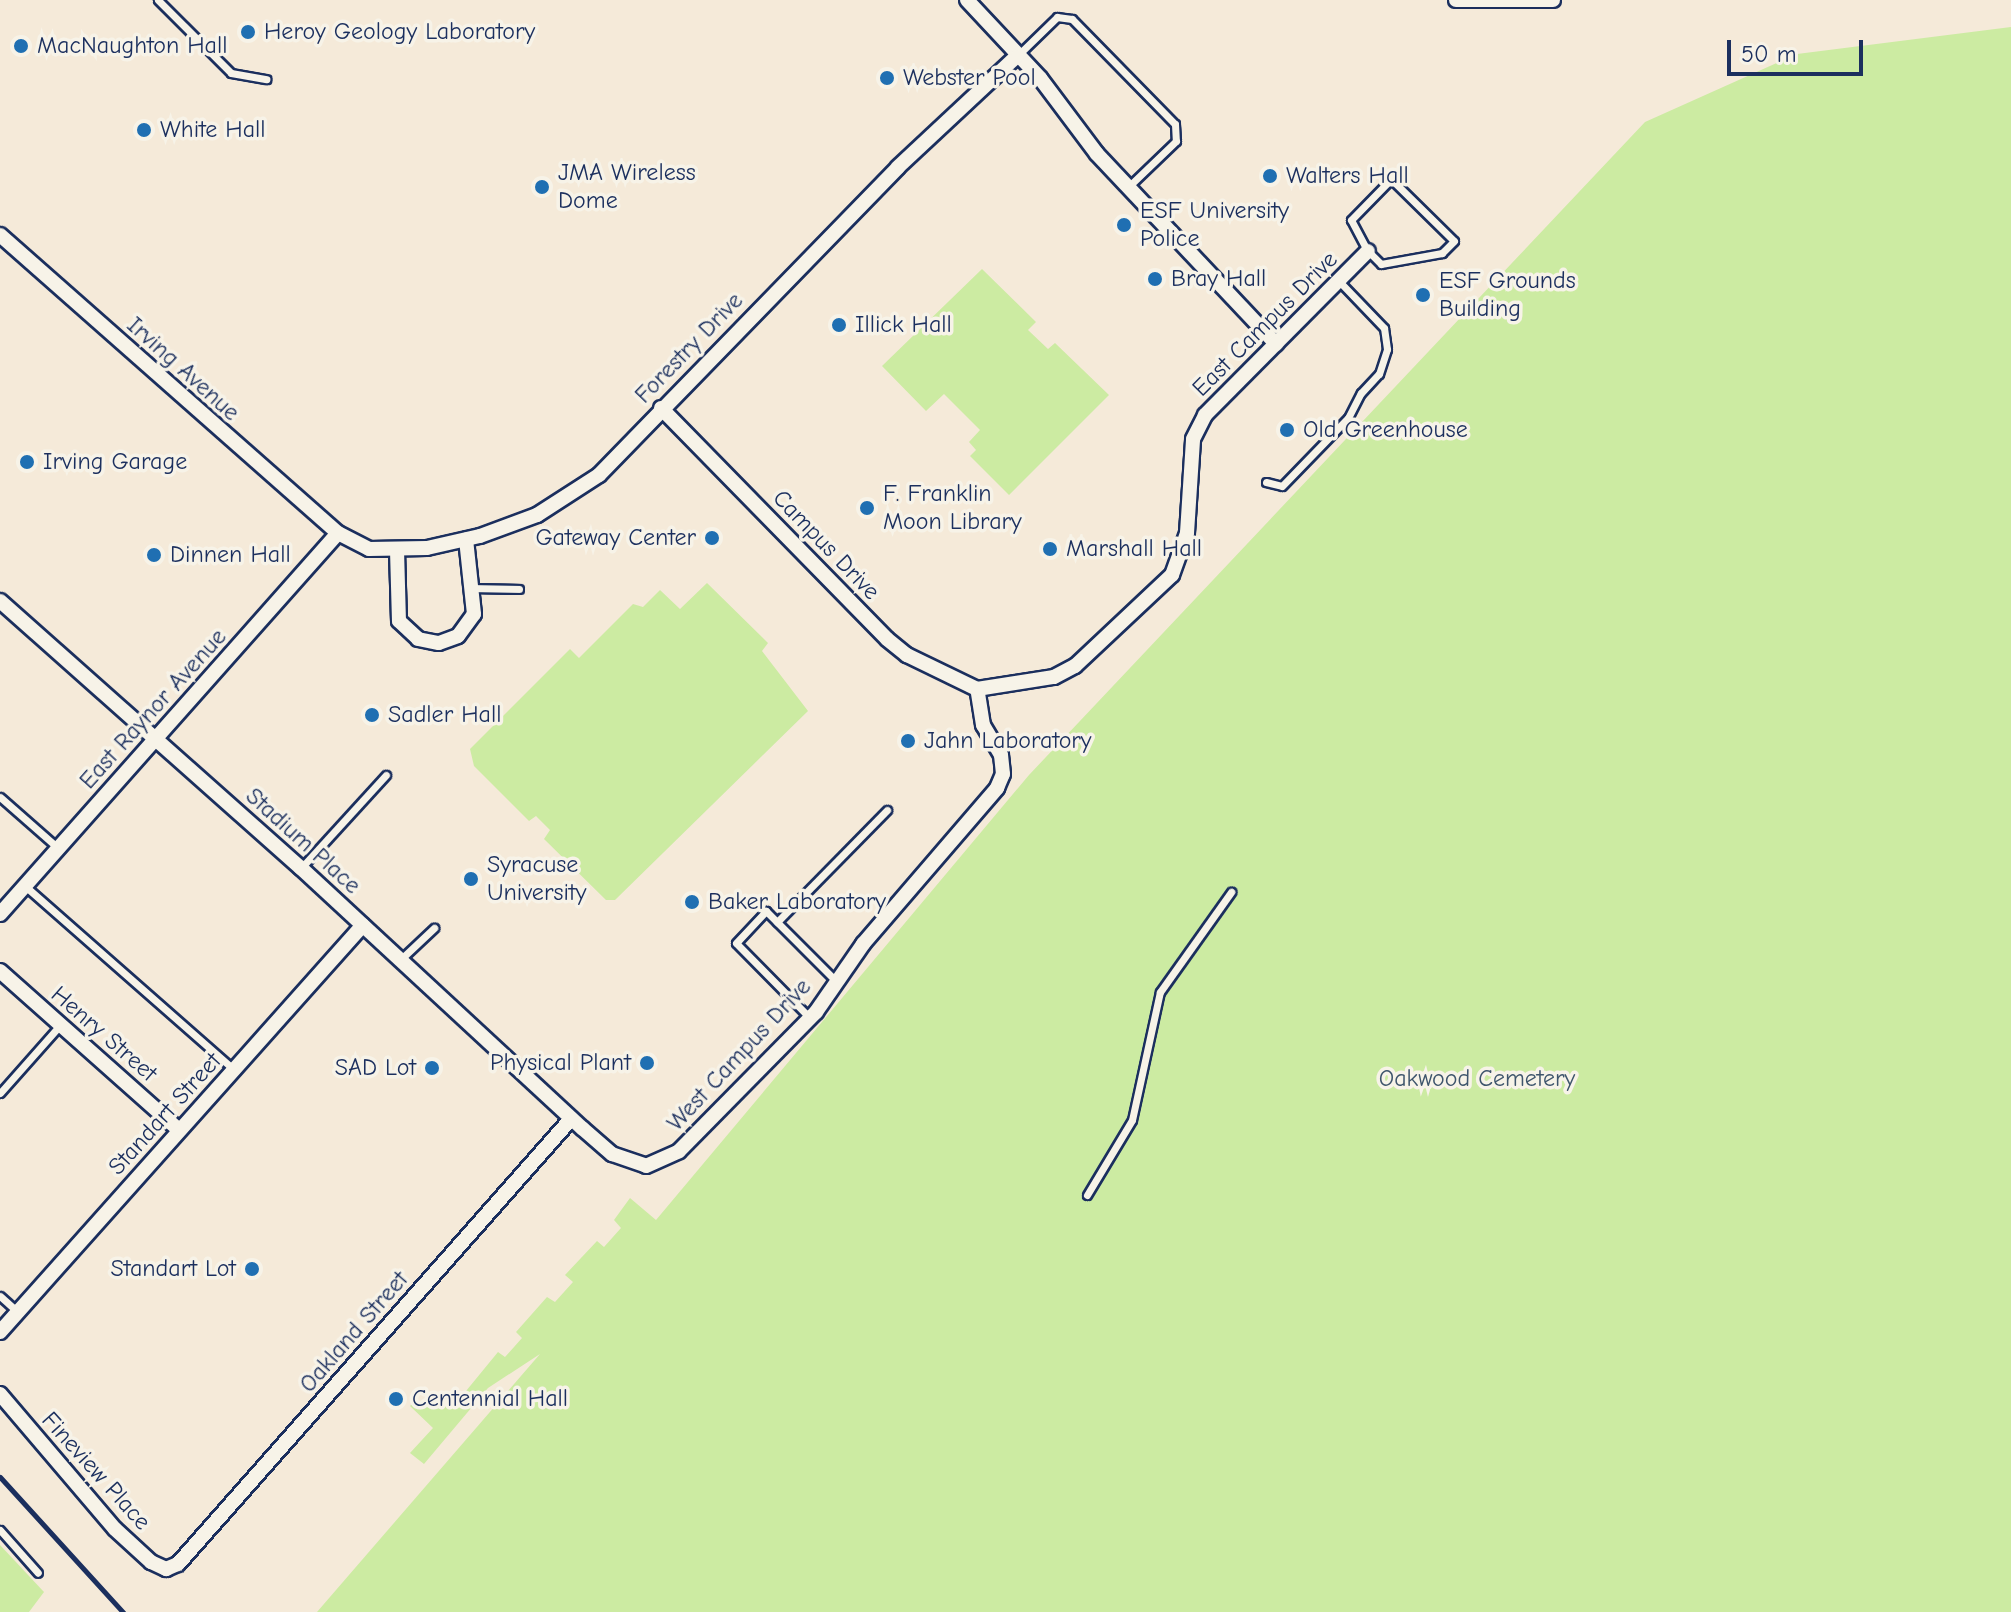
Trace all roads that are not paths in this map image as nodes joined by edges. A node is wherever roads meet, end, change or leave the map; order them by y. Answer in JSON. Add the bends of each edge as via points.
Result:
{"nodes":[{"id":1,"x":158,"y":0,"type":"edge"},
{"id":2,"x":967,"y":0,"type":"edge"},
{"id":3,"x":1456,"y":0,"type":"edge"},
{"id":4,"x":1553,"y":0,"type":"edge"},
{"id":5,"x":1016,"y":57,"type":"junction"},
{"id":6,"x":266,"y":79,"type":"dead end"},
{"id":7,"x":1128,"y":187,"type":"junction"},
{"id":8,"x":0,"y":235,"type":"edge"},
{"id":9,"x":1368,"y":251,"type":"junction"},
{"id":10,"x":1339,"y":281,"type":"junction"},
{"id":11,"x":1276,"y":344,"type":"junction"},
{"id":12,"x":661,"y":408,"type":"junction"},
{"id":13,"x":1266,"y":482,"type":"dead end"},
{"id":14,"x":338,"y":533,"type":"junction"},
{"id":15,"x":466,"y":539,"type":"junction"},
{"id":16,"x":397,"y":550,"type":"junction"},
{"id":17,"x":472,"y":588,"type":"junction"},
{"id":18,"x":519,"y":589,"type":"dead end"},
{"id":19,"x":0,"y":601,"type":"edge"},
{"id":20,"x":977,"y":689,"type":"junction"},
{"id":21,"x":157,"y":738,"type":"junction"},
{"id":22,"x":386,"y":775,"type":"dead end"},
{"id":23,"x":0,"y":797,"type":"edge"},
{"id":24,"x":887,"y":810,"type":"dead end"},
{"id":25,"x":58,"y":848,"type":"junction"},
{"id":26,"x":301,"y":868,"type":"junction"},
{"id":27,"x":25,"y":886,"type":"junction"},
{"id":28,"x":1231,"y":892,"type":"dead end"},
{"id":29,"x":0,"y":914,"type":"edge"},
{"id":30,"x":777,"y":922,"type":"junction"},
{"id":31,"x":363,"y":925,"type":"junction"},
{"id":32,"x":434,"y":928,"type":"dead end"},
{"id":33,"x":400,"y":960,"type":"junction"},
{"id":34,"x":0,"y":971,"type":"edge"},
{"id":35,"x":837,"y":982,"type":"junction"},
{"id":36,"x":810,"y":1018,"type":"junction"},
{"id":37,"x":61,"y":1024,"type":"junction"},
{"id":38,"x":233,"y":1070,"type":"junction"},
{"id":39,"x":0,"y":1093,"type":"edge"},
{"id":40,"x":571,"y":1119,"type":"junction"},
{"id":41,"x":179,"y":1130,"type":"junction"},
{"id":42,"x":1087,"y":1195,"type":"dead end"},
{"id":43,"x":0,"y":1296,"type":"edge"},
{"id":44,"x":18,"y":1312,"type":"junction"},
{"id":45,"x":0,"y":1332,"type":"edge"},
{"id":46,"x":0,"y":1394,"type":"edge"},
{"id":47,"x":0,"y":1530,"type":"edge"},
{"id":48,"x":166,"y":1569,"type":"joint"},
{"id":49,"x":38,"y":1573,"type":"dead end"}],
"edges":[{"from":1,"to":6,"type":"lane","via":[[231,73]]},
{"from":2,"to":5,"type":"street"},
{"from":3,"to":4,"type":"street"},
{"from":5,"to":7,"type":"street","via":[[1040,78]]},
{"from":5,"to":7,"type":"lane","via":[[1057,17],[1072,19],[1175,124],[1176,141]]},
{"from":5,"to":12,"type":"street","name":"Forestry Drive","via":[[898,167]]},
{"from":7,"to":11,"type":"street"},
{"from":8,"to":14,"type":"street","name":"Irving Avenue"},
{"from":9,"to":9,"type":"lane","via":[[1381,264],[1442,253],[1454,241],[1391,179],[1351,220]]},
{"from":9,"to":10,"type":"street","name":"East Campus Drive"},
{"from":10,"to":11,"type":"street","name":"East Campus Drive"},
{"from":10,"to":13,"type":"lane","via":[[1384,328],[1387,349],[1379,374],[1348,418],[1282,486]]},
{"from":11,"to":20,"type":"street","name":"East Campus Drive","via":[[1205,415],[1193,439],[1187,533],[1172,575],[1075,666],[1054,677]]},
{"from":12,"to":15,"type":"street","name":"Forestry Drive","via":[[599,475],[566,499]]},
{"from":12,"to":20,"type":"street","name":"Campus Drive","via":[[887,639],[907,655]]},
{"from":14,"to":16,"type":"street","name":"Forestry Drive","via":[[369,549]]},
{"from":14,"to":21,"type":"street","name":"East Raynor Avenue"},
{"from":15,"to":16,"type":"street","name":"Forestry Drive"},
{"from":15,"to":17,"type":"street"},
{"from":16,"to":17,"type":"street","via":[[399,621],[418,639],[439,643],[458,636],[474,614]]},
{"from":17,"to":18,"type":"lane"},
{"from":19,"to":21,"type":"street","name":"Stadium Place"},
{"from":20,"to":35,"type":"street","name":"West Campus Drive","via":[[983,725],[1001,755],[1003,774],[997,788]]},
{"from":21,"to":25,"type":"street","name":"East Raynor Avenue"},
{"from":21,"to":26,"type":"street","name":"Stadium Place"},
{"from":22,"to":26,"type":"lane"},
{"from":23,"to":25,"type":"lane"},
{"from":24,"to":30,"type":"lane"},
{"from":25,"to":27,"type":"street","name":"East Raynor Avenue"},
{"from":26,"to":31,"type":"street","name":"Stadium Place"},
{"from":27,"to":29,"type":"street","name":"East Raynor Avenue"},
{"from":27,"to":38,"type":"lane"},
{"from":28,"to":42,"type":"lane","via":[[1160,992],[1132,1120]]},
{"from":30,"to":35,"type":"lane"},
{"from":30,"to":36,"type":"lane","via":[[766,911],[736,943]]},
{"from":31,"to":33,"type":"street","name":"Stadium Place"},
{"from":31,"to":38,"type":"street","name":"Standart Street"},
{"from":32,"to":33,"type":"lane"},
{"from":33,"to":40,"type":"street","name":"Stadium Place"},
{"from":34,"to":37,"type":"street","name":"Henry Street"},
{"from":35,"to":36,"type":"street","name":"West Campus Drive"},
{"from":36,"to":40,"type":"street","name":"West Campus Drive","via":[[665,1161],[627,1162]]},
{"from":37,"to":39,"type":"lane"},
{"from":37,"to":41,"type":"street","name":"Henry Street"},
{"from":38,"to":41,"type":"street","name":"Standart Street"},
{"from":40,"to":48,"type":"street","name":"Oakland Street","via":[[218,1523]]},
{"from":41,"to":44,"type":"street","name":"Standart Street"},
{"from":43,"to":44,"type":"lane"},
{"from":44,"to":45,"type":"street","name":"Standart Street"},
{"from":46,"to":48,"type":"street","name":"Fineview Place","via":[[115,1529]]},
{"from":47,"to":49,"type":"lane"}]}
